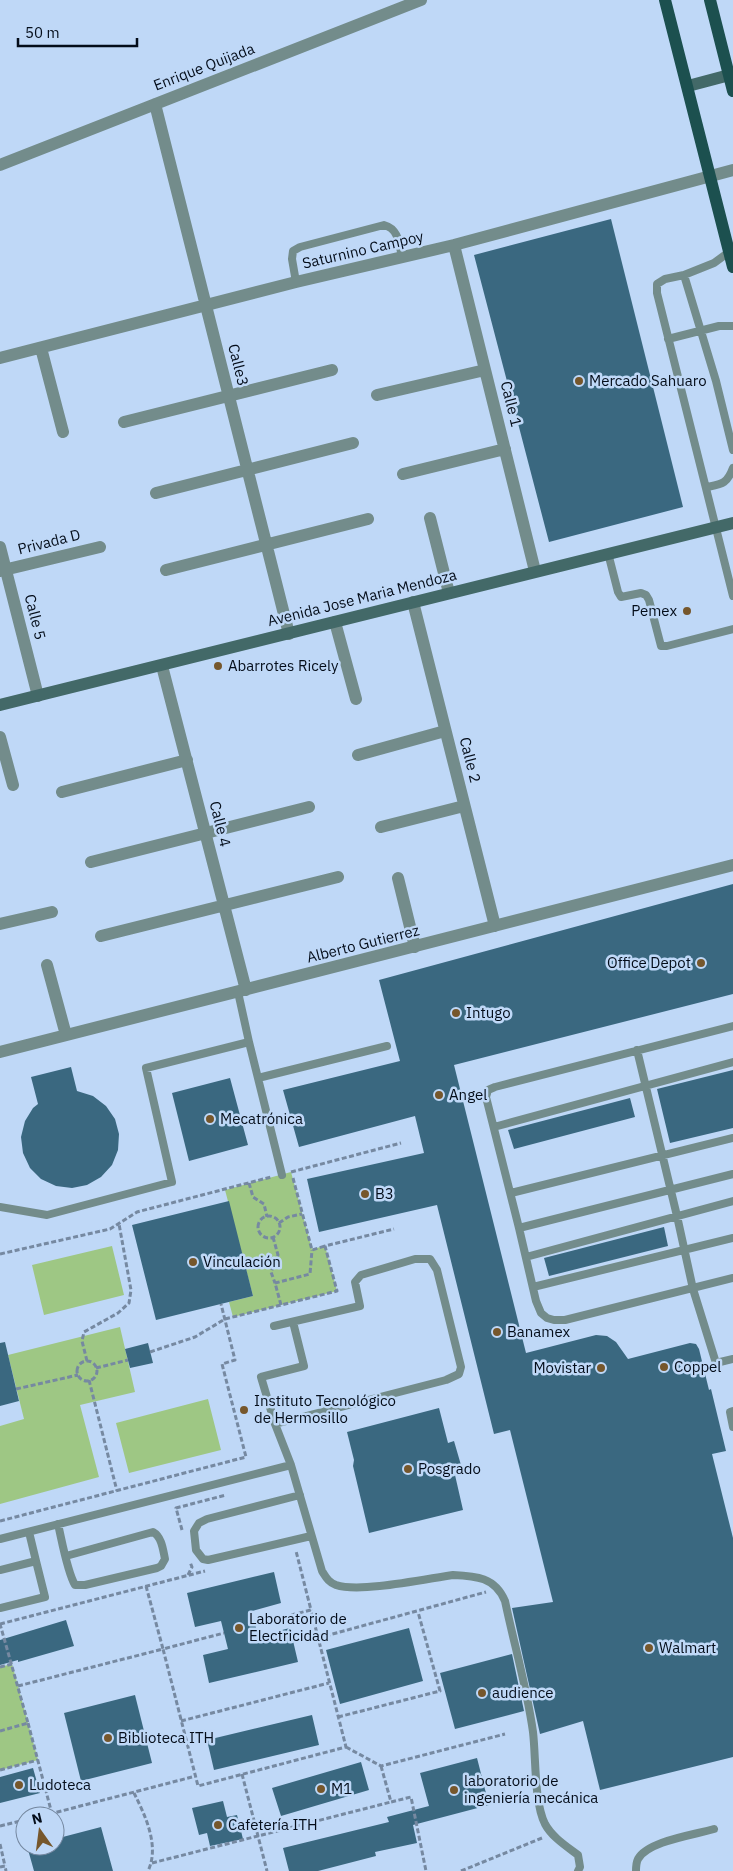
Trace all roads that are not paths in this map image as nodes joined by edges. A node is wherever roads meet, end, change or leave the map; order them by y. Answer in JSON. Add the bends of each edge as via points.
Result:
{"nodes":[{"id":1,"x":421,"y":0,"type":"edge"},
{"id":2,"x":665,"y":0,"type":"edge"},
{"id":3,"x":710,"y":0,"type":"edge"},
{"id":4,"x":731,"y":74,"type":"edge"},
{"id":5,"x":688,"y":86,"type":"junction"},
{"id":6,"x":733,"y":91,"type":"edge"},
{"id":7,"x":155,"y":104,"type":"junction"},
{"id":8,"x":0,"y":165,"type":"edge"},
{"id":9,"x":733,"y":170,"type":"edge"},
{"id":10,"x":710,"y":176,"type":"junction"},
{"id":11,"x":454,"y":245,"type":"junction"},
{"id":12,"x":729,"y":252,"type":"junction"},
{"id":13,"x":402,"y":257,"type":"junction"},
{"id":14,"x":733,"y":267,"type":"edge"},
{"id":15,"x":684,"y":275,"type":"junction"},
{"id":16,"x":296,"y":282,"type":"junction"},
{"id":17,"x":206,"y":305,"type":"junction"},
{"id":18,"x":733,"y":326,"type":"edge"},
{"id":19,"x":701,"y":331,"type":"junction"},
{"id":20,"x":668,"y":339,"type":"junction"},
{"id":21,"x":41,"y":348,"type":"junction"},
{"id":22,"x":0,"y":358,"type":"edge"},
{"id":23,"x":332,"y":370,"type":"dead end"},
{"id":24,"x":485,"y":370,"type":"junction"},
{"id":25,"x":377,"y":395,"type":"dead end"},
{"id":26,"x":229,"y":396,"type":"junction"},
{"id":27,"x":124,"y":422,"type":"dead end"},
{"id":28,"x":63,"y":432,"type":"dead end"},
{"id":29,"x":354,"y":443,"type":"dead end"},
{"id":30,"x":505,"y":449,"type":"junction"},
{"id":31,"x":733,"y":450,"type":"edge"},
{"id":32,"x":733,"y":468,"type":"edge"},
{"id":33,"x":248,"y":470,"type":"junction"},
{"id":34,"x":403,"y":474,"type":"dead end"},
{"id":35,"x":707,"y":487,"type":"junction"},
{"id":36,"x":156,"y":493,"type":"dead end"},
{"id":37,"x":430,"y":518,"type":"dead end"},
{"id":38,"x":368,"y":519,"type":"dead end"},
{"id":39,"x":733,"y":523,"type":"edge"},
{"id":40,"x":714,"y":527,"type":"junction"},
{"id":41,"x":267,"y":544,"type":"junction"},
{"id":42,"x":0,"y":547,"type":"edge"},
{"id":43,"x":100,"y":547,"type":"dead end"},
{"id":44,"x":608,"y":553,"type":"junction"},
{"id":45,"x":729,"y":568,"type":"edge"},
{"id":46,"x":3,"y":570,"type":"edge"},
{"id":47,"x":166,"y":570,"type":"dead end"},
{"id":48,"x":535,"y":571,"type":"junction"},
{"id":49,"x":449,"y":593,"type":"junction"},
{"id":50,"x":733,"y":596,"type":"edge"},
{"id":51,"x":413,"y":602,"type":"junction"},
{"id":52,"x":335,"y":622,"type":"junction"},
{"id":53,"x":733,"y":629,"type":"edge"},
{"id":54,"x":290,"y":634,"type":"junction"},
{"id":55,"x":162,"y":666,"type":"junction"},
{"id":56,"x":38,"y":696,"type":"junction"},
{"id":57,"x":356,"y":699,"type":"dead end"},
{"id":58,"x":0,"y":706,"type":"edge"},
{"id":59,"x":446,"y":731,"type":"junction"},
{"id":60,"x":0,"y":737,"type":"edge"},
{"id":61,"x":358,"y":755,"type":"dead end"},
{"id":62,"x":186,"y":760,"type":"junction"},
{"id":63,"x":13,"y":785,"type":"dead end"},
{"id":64,"x":62,"y":792,"type":"dead end"},
{"id":65,"x":464,"y":806,"type":"junction"},
{"id":66,"x":309,"y":808,"type":"dead end"},
{"id":67,"x":381,"y":827,"type":"dead end"},
{"id":68,"x":206,"y":834,"type":"junction"},
{"id":69,"x":91,"y":862,"type":"dead end"},
{"id":70,"x":733,"y":865,"type":"edge"},
{"id":71,"x":338,"y":877,"type":"dead end"},
{"id":72,"x":398,"y":878,"type":"dead end"},
{"id":73,"x":224,"y":906,"type":"junction"},
{"id":74,"x":52,"y":912,"type":"dead end"},
{"id":75,"x":0,"y":924,"type":"edge"},
{"id":76,"x":494,"y":926,"type":"junction"},
{"id":77,"x":101,"y":936,"type":"dead end"},
{"id":78,"x":415,"y":947,"type":"junction"},
{"id":79,"x":47,"y":965,"type":"dead end"},
{"id":80,"x":242,"y":991,"type":"junction"},
{"id":81,"x":733,"y":1026,"type":"edge"},
{"id":82,"x":66,"y":1035,"type":"junction"},
{"id":83,"x":249,"y":1042,"type":"junction"},
{"id":84,"x":387,"y":1046,"type":"dead end"},
{"id":85,"x":636,"y":1050,"type":"junction"},
{"id":86,"x":0,"y":1052,"type":"edge"},
{"id":87,"x":733,"y":1062,"type":"edge"},
{"id":88,"x":258,"y":1078,"type":"junction"},
{"id":89,"x":645,"y":1087,"type":"junction"},
{"id":90,"x":494,"y":1127,"type":"junction"},
{"id":91,"x":733,"y":1138,"type":"edge"},
{"id":92,"x":661,"y":1157,"type":"junction"},
{"id":93,"x":733,"y":1174,"type":"edge"},
{"id":94,"x":282,"y":1175,"type":"road end"},
{"id":95,"x":670,"y":1189,"type":"junction"},
{"id":96,"x":511,"y":1193,"type":"junction"},
{"id":97,"x":733,"y":1201,"type":"edge"},
{"id":98,"x":0,"y":1207,"type":"edge"},
{"id":99,"x":677,"y":1216,"type":"junction"},
{"id":100,"x":519,"y":1228,"type":"junction"},
{"id":101,"x":733,"y":1238,"type":"edge"},
{"id":102,"x":684,"y":1251,"type":"junction"},
{"id":103,"x":526,"y":1257,"type":"junction"},
{"id":104,"x":732,"y":1281,"type":"edge"},
{"id":105,"x":533,"y":1287,"type":"junction"},
{"id":106,"x":693,"y":1289,"type":"junction"},
{"id":107,"x":293,"y":1322,"type":"junction"},
{"id":108,"x":274,"y":1326,"type":"dead end"},
{"id":109,"x":733,"y":1359,"type":"edge"},
{"id":110,"x":733,"y":1412,"type":"edge"},
{"id":111,"x":275,"y":1424,"type":"junction"},
{"id":112,"x":733,"y":1426,"type":"edge"},
{"id":113,"x":291,"y":1465,"type":"junction"},
{"id":114,"x":300,"y":1495,"type":"junction"},
{"id":115,"x":58,"y":1524,"type":"junction"},
{"id":116,"x":29,"y":1532,"type":"junction"},
{"id":117,"x":311,"y":1536,"type":"junction"},
{"id":118,"x":0,"y":1538,"type":"edge"},
{"id":119,"x":66,"y":1556,"type":"junction"},
{"id":120,"x":36,"y":1561,"type":"junction"},
{"id":121,"x":0,"y":1570,"type":"edge"},
{"id":122,"x":0,"y":1608,"type":"edge"},
{"id":123,"x":714,"y":1829,"type":"dead end"},
{"id":124,"x":578,"y":1871,"type":"edge"},
{"id":125,"x":636,"y":1871,"type":"edge"}],
"edges":[{"from":1,"to":7,"type":"street","name":"Enrique Quijada"},
{"from":2,"to":5,"type":"main road"},
{"from":3,"to":4,"type":"main road"},
{"from":4,"to":5,"type":"street"},
{"from":4,"to":6,"type":"main road"},
{"from":5,"to":10,"type":"main road"},
{"from":7,"to":8,"type":"street","name":"Enrique Quijada"},
{"from":7,"to":17,"type":"street","name":"Calle3"},
{"from":9,"to":10,"type":"street","name":"Saturnino Campoy"},
{"from":10,"to":11,"type":"street","name":"Saturnino Campoy"},
{"from":10,"to":12,"type":"main road"},
{"from":11,"to":13,"type":"street","name":"Saturnino Campoy"},
{"from":11,"to":24,"type":"street","name":"Calle 1"},
{"from":12,"to":14,"type":"main road"},
{"from":12,"to":15,"type":"lane","via":[[714,263]]},
{"from":13,"to":16,"type":"street","name":"Saturnino Campoy"},
{"from":13,"to":16,"type":"lane","via":[[396,232],[384,226],[300,246],[293,251],[292,259]]},
{"from":15,"to":19,"type":"lane"},
{"from":15,"to":20,"type":"lane","via":[[658,284],[657,293]]},
{"from":16,"to":17,"type":"street","name":"Saturnino Campoy"},
{"from":17,"to":21,"type":"street","name":"Saturnino Campoy"},
{"from":17,"to":26,"type":"street","name":"Calle3"},
{"from":18,"to":19,"type":"lane"},
{"from":19,"to":20,"type":"lane"},
{"from":19,"to":31,"type":"lane"},
{"from":20,"to":35,"type":"lane"},
{"from":21,"to":22,"type":"street","name":"Saturnino Campoy"},
{"from":21,"to":28,"type":"street"},
{"from":23,"to":26,"type":"street"},
{"from":24,"to":25,"type":"street"},
{"from":24,"to":30,"type":"street","name":"Calle 1"},
{"from":26,"to":27,"type":"street"},
{"from":26,"to":33,"type":"street","name":"Calle3"},
{"from":29,"to":33,"type":"street"},
{"from":30,"to":34,"type":"street"},
{"from":30,"to":48,"type":"street","name":"Calle 1"},
{"from":32,"to":35,"type":"lane","via":[[724,483]]},
{"from":33,"to":36,"type":"street"},
{"from":33,"to":41,"type":"street","name":"Calle3"},
{"from":35,"to":40,"type":"lane"},
{"from":37,"to":49,"type":"street"},
{"from":38,"to":41,"type":"street"},
{"from":39,"to":40,"type":"street","name":"Avenida Jose Maria Mendoza"},
{"from":40,"to":44,"type":"street","name":"Avenida Jose Maria Mendoza"},
{"from":40,"to":45,"type":"lane"},
{"from":41,"to":47,"type":"street"},
{"from":41,"to":54,"type":"street","name":"Calle3"},
{"from":42,"to":46,"type":"street","name":"Calle 5"},
{"from":43,"to":46,"type":"street","name":"Privada D"},
{"from":44,"to":48,"type":"street","name":"Avenida Jose Maria Mendoza"},
{"from":44,"to":53,"type":"lane","via":[[621,597],[640,593],[649,600],[660,646]]},
{"from":45,"to":50,"type":"lane"},
{"from":46,"to":56,"type":"street","name":"Calle 5"},
{"from":48,"to":49,"type":"street","name":"Avenida Jose Maria Mendoza"},
{"from":49,"to":51,"type":"street","name":"Avenida Jose Maria Mendoza"},
{"from":51,"to":52,"type":"street","name":"Avenida Jose Maria Mendoza"},
{"from":51,"to":59,"type":"street","name":"Calle 2"},
{"from":52,"to":54,"type":"street","name":"Avenida Jose Maria Mendoza"},
{"from":52,"to":57,"type":"street"},
{"from":54,"to":55,"type":"street","name":"Avenida Jose Maria Mendoza"},
{"from":55,"to":56,"type":"street","name":"Avenida Jose Maria Mendoza"},
{"from":55,"to":62,"type":"street","name":"Calle 4"},
{"from":56,"to":58,"type":"street","name":"Avenida Jose Maria Mendoza"},
{"from":59,"to":61,"type":"street"},
{"from":59,"to":65,"type":"street","name":"Calle 2"},
{"from":60,"to":63,"type":"street"},
{"from":62,"to":64,"type":"street"},
{"from":62,"to":68,"type":"street","name":"Calle 4"},
{"from":65,"to":67,"type":"street"},
{"from":65,"to":76,"type":"street","name":"Calle 2"},
{"from":66,"to":68,"type":"street"},
{"from":68,"to":69,"type":"street"},
{"from":68,"to":73,"type":"street","name":"Calle 4"},
{"from":70,"to":76,"type":"street","name":"Alberto Gutierrez"},
{"from":71,"to":73,"type":"street"},
{"from":72,"to":78,"type":"street"},
{"from":73,"to":77,"type":"street"},
{"from":73,"to":80,"type":"street","name":"Calle 4"},
{"from":74,"to":75,"type":"street"},
{"from":76,"to":78,"type":"street","name":"Alberto Gutierrez"},
{"from":78,"to":80,"type":"street","name":"Alberto Gutierrez"},
{"from":79,"to":82,"type":"street"},
{"from":80,"to":82,"type":"street","name":"Alberto Gutierrez"},
{"from":80,"to":83,"type":"lane"},
{"from":81,"to":85,"type":"lane"},
{"from":82,"to":86,"type":"street","name":"Alberto Gutierrez"},
{"from":83,"to":88,"type":"lane"},
{"from":83,"to":98,"type":"lane","via":[[146,1068],[172,1182],[47,1215]]},
{"from":84,"to":88,"type":"lane"},
{"from":85,"to":89,"type":"lane"},
{"from":85,"to":90,"type":"lane","via":[[488,1090],[486,1097]]},
{"from":87,"to":89,"type":"lane"},
{"from":88,"to":94,"type":"lane"},
{"from":89,"to":90,"type":"lane"},
{"from":89,"to":92,"type":"lane"},
{"from":90,"to":96,"type":"lane"},
{"from":91,"to":92,"type":"lane"},
{"from":92,"to":95,"type":"lane"},
{"from":92,"to":96,"type":"lane"},
{"from":93,"to":95,"type":"lane"},
{"from":95,"to":99,"type":"lane"},
{"from":95,"to":100,"type":"lane"},
{"from":96,"to":100,"type":"lane"},
{"from":97,"to":99,"type":"lane"},
{"from":99,"to":102,"type":"lane"},
{"from":99,"to":103,"type":"lane"},
{"from":100,"to":103,"type":"lane"},
{"from":101,"to":102,"type":"lane"},
{"from":102,"to":105,"type":"lane"},
{"from":102,"to":106,"type":"lane"},
{"from":103,"to":105,"type":"lane"},
{"from":104,"to":106,"type":"lane"},
{"from":105,"to":106,"type":"lane","via":[[541,1313],[554,1320]]},
{"from":106,"to":109,"type":"lane","via":[[716,1363]]},
{"from":107,"to":108,"type":"lane"},
{"from":107,"to":111,"type":"lane","via":[[304,1366],[261,1377]]},
{"from":107,"to":111,"type":"lane","via":[[360,1306],[355,1282],[361,1275],[415,1259],[430,1260],[437,1270],[461,1371],[446,1380]]},
{"from":110,"to":112,"type":"lane","via":[[730,1412]]},
{"from":111,"to":113,"type":"lane"},
{"from":113,"to":114,"type":"lane"},
{"from":113,"to":115,"type":"lane"},
{"from":114,"to":117,"type":"lane"},
{"from":114,"to":117,"type":"lane","via":[[199,1523],[194,1531],[196,1550],[208,1560]]},
{"from":115,"to":116,"type":"lane"},
{"from":115,"to":119,"type":"lane"},
{"from":116,"to":118,"type":"lane"},
{"from":116,"to":120,"type":"lane"},
{"from":117,"to":124,"type":"lane","via":[[322,1571],[336,1585],[368,1587],[467,1576],[489,1581],[499,1588],[528,1703],[544,1822],[552,1834],[578,1855]]},
{"from":119,"to":119,"type":"lane","via":[[73,1581],[78,1586],[157,1568],[165,1559],[159,1538],[153,1532]]},
{"from":120,"to":121,"type":"lane"},
{"from":120,"to":122,"type":"lane","via":[[45,1596]]},
{"from":123,"to":125,"type":"lane","via":[[645,1851],[637,1860]]}]}
